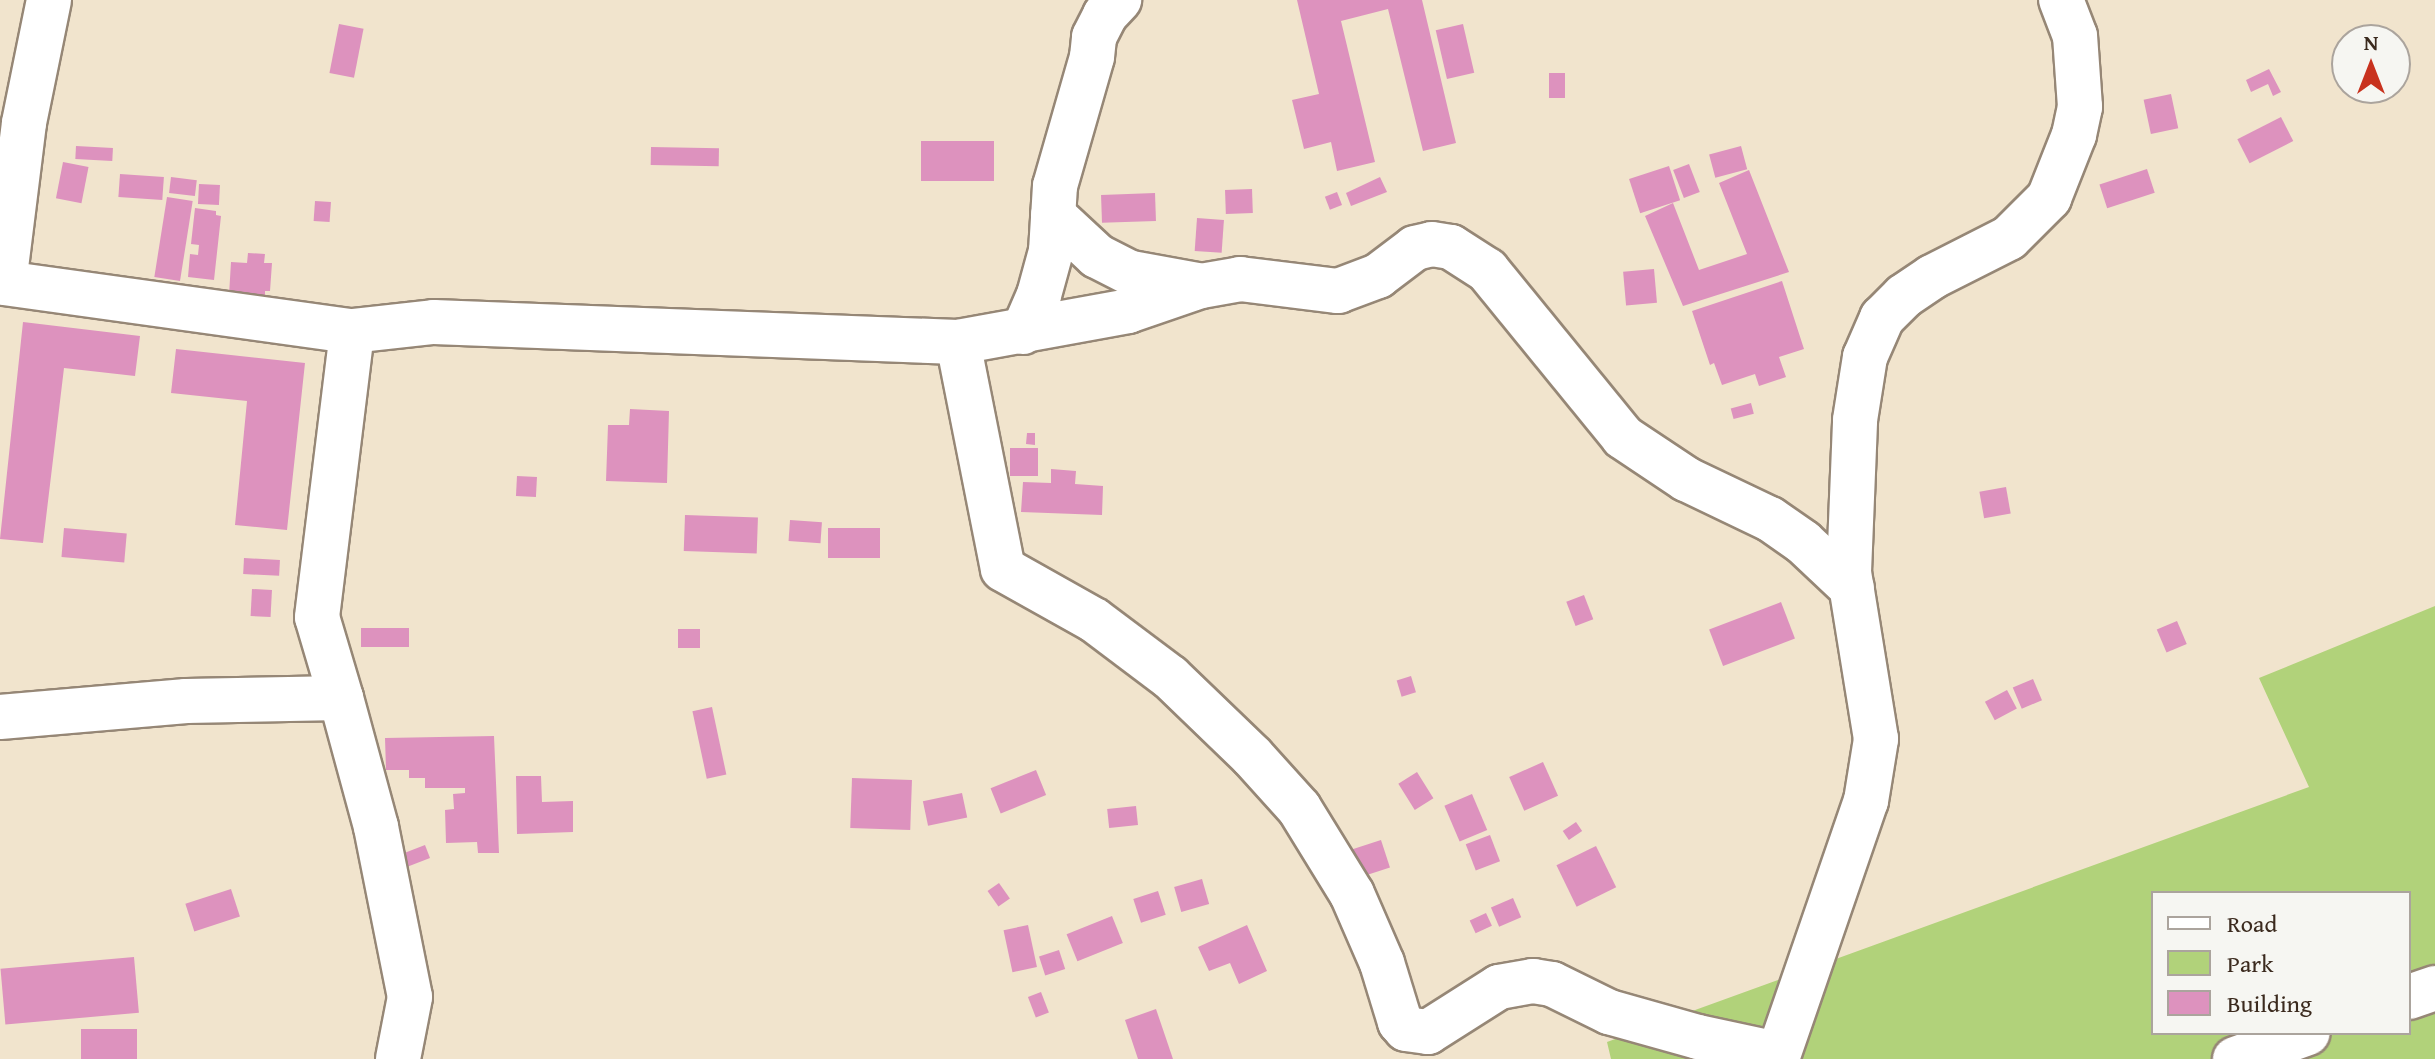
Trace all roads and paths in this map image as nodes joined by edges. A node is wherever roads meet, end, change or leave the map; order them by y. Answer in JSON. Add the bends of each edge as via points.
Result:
{"nodes":[{"id":1,"x":49,"y":0,"type":"edge"},
{"id":2,"x":1119,"y":0,"type":"edge"},
{"id":3,"x":2061,"y":0,"type":"edge"},
{"id":4,"x":1053,"y":215,"type":"junction"},
{"id":5,"x":2,"y":285,"type":"edge"},
{"id":6,"x":1201,"y":286,"type":"junction"},
{"id":7,"x":352,"y":331,"type":"junction"},
{"id":8,"x":1023,"y":332,"type":"junction"},
{"id":9,"x":958,"y":342,"type":"junction"},
{"id":10,"x":1852,"y":588,"type":"junction"},
{"id":11,"x":341,"y":698,"type":"junction"},
{"id":12,"x":0,"y":717,"type":"edge"},
{"id":13,"x":2435,"y":988,"type":"edge"},
{"id":14,"x":2411,"y":996,"type":"edge"},
{"id":15,"x":2302,"y":1035,"type":"edge"},
{"id":16,"x":1777,"y":1056,"type":"edge"},
{"id":17,"x":398,"y":1059,"type":"edge"},
{"id":18,"x":2235,"y":1059,"type":"edge"}],
"edges":[{"from":1,"to":5,"type":"street","via":[[24,123]]},
{"from":2,"to":4,"type":"street","via":[[1094,37],[1055,186]]},
{"from":3,"to":10,"type":"street","via":[[2075,36],[2080,107],[2049,198],[2009,238],[1904,296],[1882,318],[1865,357],[1855,420]]},
{"from":4,"to":6,"type":"street","via":[[1097,256],[1131,273]]},
{"from":4,"to":8,"type":"street","via":[[1051,251]]},
{"from":5,"to":7,"type":"street"},
{"from":6,"to":8,"type":"street","via":[[1128,311]]},
{"from":6,"to":10,"type":"street","via":[[1240,279],[1338,291],[1378,276],[1415,248],[1451,247],[1487,270],[1623,437],[1686,479],[1770,519]]},
{"from":7,"to":9,"type":"street","via":[[434,322]]},
{"from":7,"to":11,"type":"street","via":[[317,617]]},
{"from":8,"to":9,"type":"street"},
{"from":9,"to":16,"type":"street","via":[[1003,569],[1094,620],[1170,677],[1299,808],[1352,894],[1406,1029],[1428,1032],[1499,987],[1533,981],[1552,984],[1609,1012]]},
{"from":10,"to":16,"type":"street","via":[[1876,739],[1866,801]]},
{"from":11,"to":12,"type":"street","via":[[186,701]]},
{"from":11,"to":17,"type":"street","via":[[376,827],[410,997]]},
{"from":13,"to":14,"type":"street"},
{"from":15,"to":18,"type":"street"}]}
